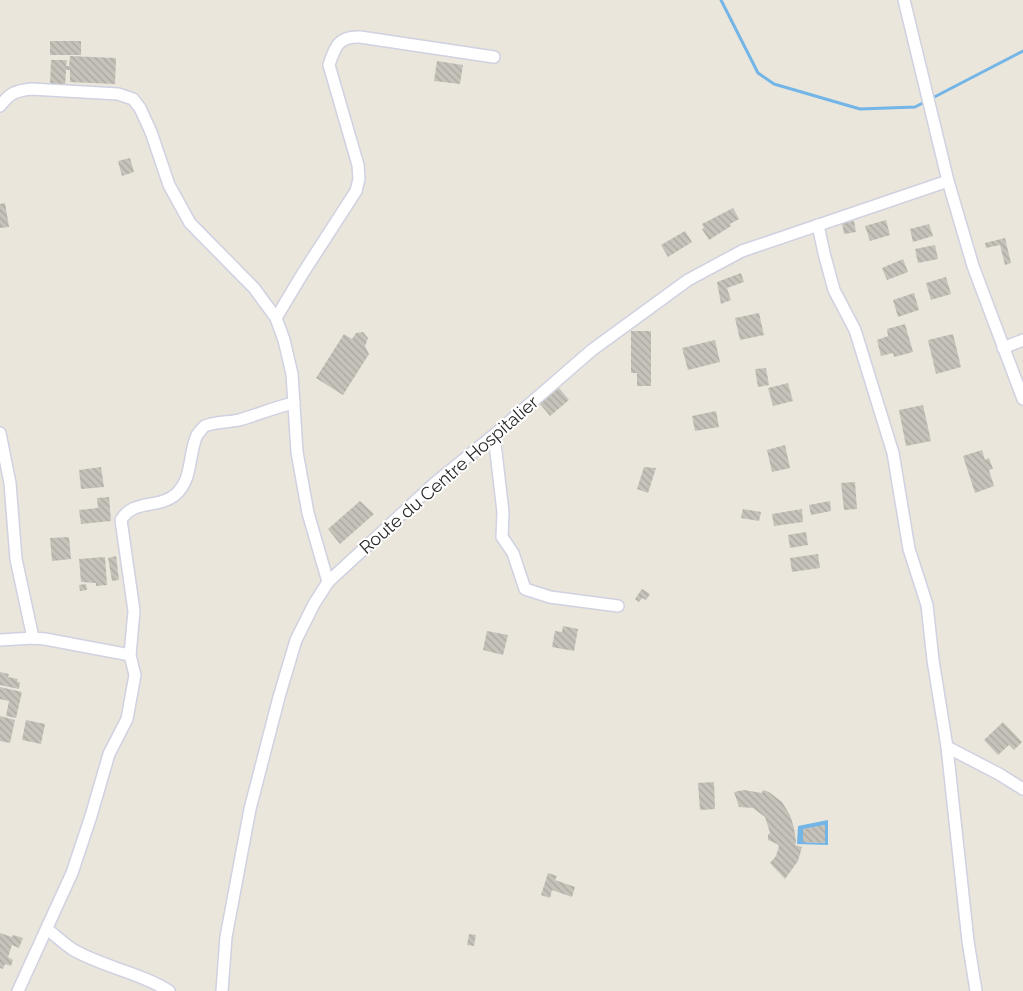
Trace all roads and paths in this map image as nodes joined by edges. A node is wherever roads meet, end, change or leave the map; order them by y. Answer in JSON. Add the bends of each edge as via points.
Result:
{"nodes":[{"id":1,"x":904,"y":0,"type":"edge"},
{"id":2,"x":494,"y":56,"type":"dead end"},
{"id":3,"x":0,"y":106,"type":"edge"},
{"id":4,"x":948,"y":181,"type":"junction"},
{"id":5,"x":818,"y":225,"type":"junction"},
{"id":6,"x":276,"y":318,"type":"junction"},
{"id":7,"x":1023,"y":340,"type":"edge"},
{"id":8,"x":1004,"y":348,"type":"junction"},
{"id":9,"x":1023,"y":399,"type":"edge"},
{"id":10,"x":294,"y":403,"type":"junction"},
{"id":11,"x":0,"y":433,"type":"edge"},
{"id":12,"x":494,"y":435,"type":"junction"},
{"id":13,"x":328,"y":582,"type":"junction"},
{"id":14,"x":618,"y":606,"type":"dead end"},
{"id":15,"x":33,"y":638,"type":"junction"},
{"id":16,"x":0,"y":640,"type":"edge"},
{"id":17,"x":130,"y":654,"type":"junction"},
{"id":18,"x":947,"y":747,"type":"junction"},
{"id":19,"x":1023,"y":789,"type":"edge"},
{"id":20,"x":47,"y":929,"type":"junction"},
{"id":21,"x":18,"y":991,"type":"edge"},
{"id":22,"x":169,"y":991,"type":"edge"},
{"id":23,"x":222,"y":991,"type":"edge"},
{"id":24,"x":976,"y":991,"type":"edge"}],
"edges":[{"from":1,"to":4,"type":"street"},
{"from":2,"to":6,"type":"street","via":[[360,36],[349,36],[338,43],[330,65],[358,165],[356,191]]},
{"from":3,"to":6,"type":"street","via":[[8,95],[31,89],[118,94],[133,99],[140,108],[169,185],[190,223],[254,288]]},
{"from":4,"to":5,"type":"street","name":"Route du Centre Hospitalier"},
{"from":4,"to":8,"type":"street","via":[[973,266]]},
{"from":5,"to":12,"type":"street","name":"Route du Centre Hospitalier","via":[[742,252],[688,280],[592,350]]},
{"from":5,"to":18,"type":"street","via":[[834,290],[855,330],[893,453],[910,548],[927,605]]},
{"from":6,"to":10,"type":"street","via":[[292,374]]},
{"from":7,"to":8,"type":"street"},
{"from":8,"to":9,"type":"street"},
{"from":10,"to":13,"type":"street","via":[[297,452],[308,513]]},
{"from":10,"to":17,"type":"street","via":[[251,417],[205,426],[194,444],[189,471],[180,490],[173,497],[134,507],[124,514],[121,520],[134,611]]},
{"from":11,"to":15,"type":"street","via":[[10,483],[16,559]]},
{"from":12,"to":13,"type":"street","name":"Route du Centre Hospitalier","via":[[435,483]]},
{"from":12,"to":14,"type":"street","via":[[503,512],[502,537],[513,553],[526,589],[550,597]]},
{"from":13,"to":23,"type":"street","name":"Route du Centre Hospitalier","via":[[296,640],[252,800],[226,936]]},
{"from":15,"to":16,"type":"street"},
{"from":15,"to":17,"type":"street"},
{"from":17,"to":20,"type":"street","via":[[135,675],[127,719],[109,754],[72,873]]},
{"from":18,"to":19,"type":"street"},
{"from":18,"to":24,"type":"street"},
{"from":20,"to":21,"type":"street"},
{"from":20,"to":22,"type":"street","via":[[70,948]]}]}
